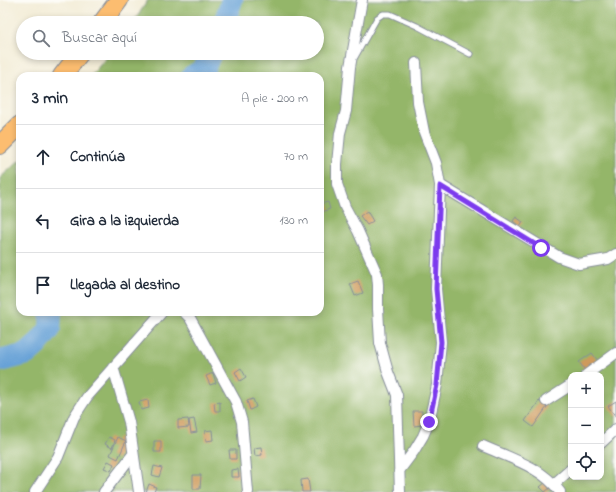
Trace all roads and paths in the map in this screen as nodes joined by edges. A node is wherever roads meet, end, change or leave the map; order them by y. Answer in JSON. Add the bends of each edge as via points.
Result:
{"nodes":[{"id":1,"x":119,"y":0,"type":"edge"},
{"id":2,"x":362,"y":0,"type":"edge"},
{"id":3,"x":107,"y":16,"type":"edge"},
{"id":4,"x":470,"y":54,"type":"dead end"},
{"id":5,"x":75,"y":60,"type":"edge"},
{"id":6,"x":416,"y":63,"type":"dead end"},
{"id":7,"x":350,"y":67,"type":"junction"},
{"id":8,"x":65,"y":72,"type":"edge"},
{"id":9,"x":16,"y":129,"type":"edge"},
{"id":10,"x":0,"y":145,"type":"edge"},
{"id":11,"x":440,"y":186,"type":"junction"},
{"id":12,"x":616,"y":254,"type":"edge"},
{"id":13,"x":158,"y":316,"type":"edge"},
{"id":14,"x":188,"y":316,"type":"edge"},
{"id":15,"x":616,"y":353,"type":"edge"},
{"id":16,"x":113,"y":367,"type":"junction"},
{"id":17,"x":590,"y":372,"type":"edge"},
{"id":18,"x":568,"y":387,"type":"edge"},
{"id":19,"x":546,"y":401,"type":"dead end"},
{"id":20,"x":616,"y":429,"type":"edge"},
{"id":21,"x":604,"y":440,"type":"edge"},
{"id":22,"x":483,"y":446,"type":"dead end"},
{"id":23,"x":133,"y":454,"type":"junction"},
{"id":24,"x":400,"y":471,"type":"junction"},
{"id":25,"x":568,"y":473,"type":"edge"},
{"id":26,"x":557,"y":488,"type":"edge"},
{"id":27,"x":35,"y":492,"type":"edge"},
{"id":28,"x":104,"y":492,"type":"edge"},
{"id":29,"x":139,"y":492,"type":"edge"},
{"id":30,"x":248,"y":492,"type":"edge"},
{"id":31,"x":400,"y":492,"type":"edge"}],
"edges":[{"from":1,"to":3,"type":"highway"},
{"from":2,"to":7,"type":"street"},
{"from":4,"to":7,"type":"lane","via":[[404,20],[383,14],[377,18]]},
{"from":5,"to":8,"type":"highway"},
{"from":6,"to":11,"type":"street","via":[[418,102]]},
{"from":7,"to":24,"type":"street","via":[[346,111],[336,164],[338,184],[345,207],[369,252],[377,274],[380,342],[397,395]]},
{"from":9,"to":10,"type":"highway"},
{"from":11,"to":12,"type":"street","via":[[559,258],[579,264],[608,259]]},
{"from":11,"to":24,"type":"street","via":[[436,289],[441,342],[437,385],[429,422],[423,436]]},
{"from":13,"to":16,"type":"street"},
{"from":14,"to":30,"type":"street","via":[[236,402],[242,422]]},
{"from":15,"to":17,"type":"street"},
{"from":16,"to":23,"type":"street","via":[[129,422]]},
{"from":16,"to":27,"type":"street","via":[[87,397],[74,417],[58,457]]},
{"from":18,"to":19,"type":"street"},
{"from":20,"to":21,"type":"street"},
{"from":22,"to":26,"type":"street","via":[[535,468]]},
{"from":23,"to":28,"type":"street"},
{"from":23,"to":29,"type":"street"},
{"from":24,"to":31,"type":"street"},
{"from":25,"to":26,"type":"street"}]}
